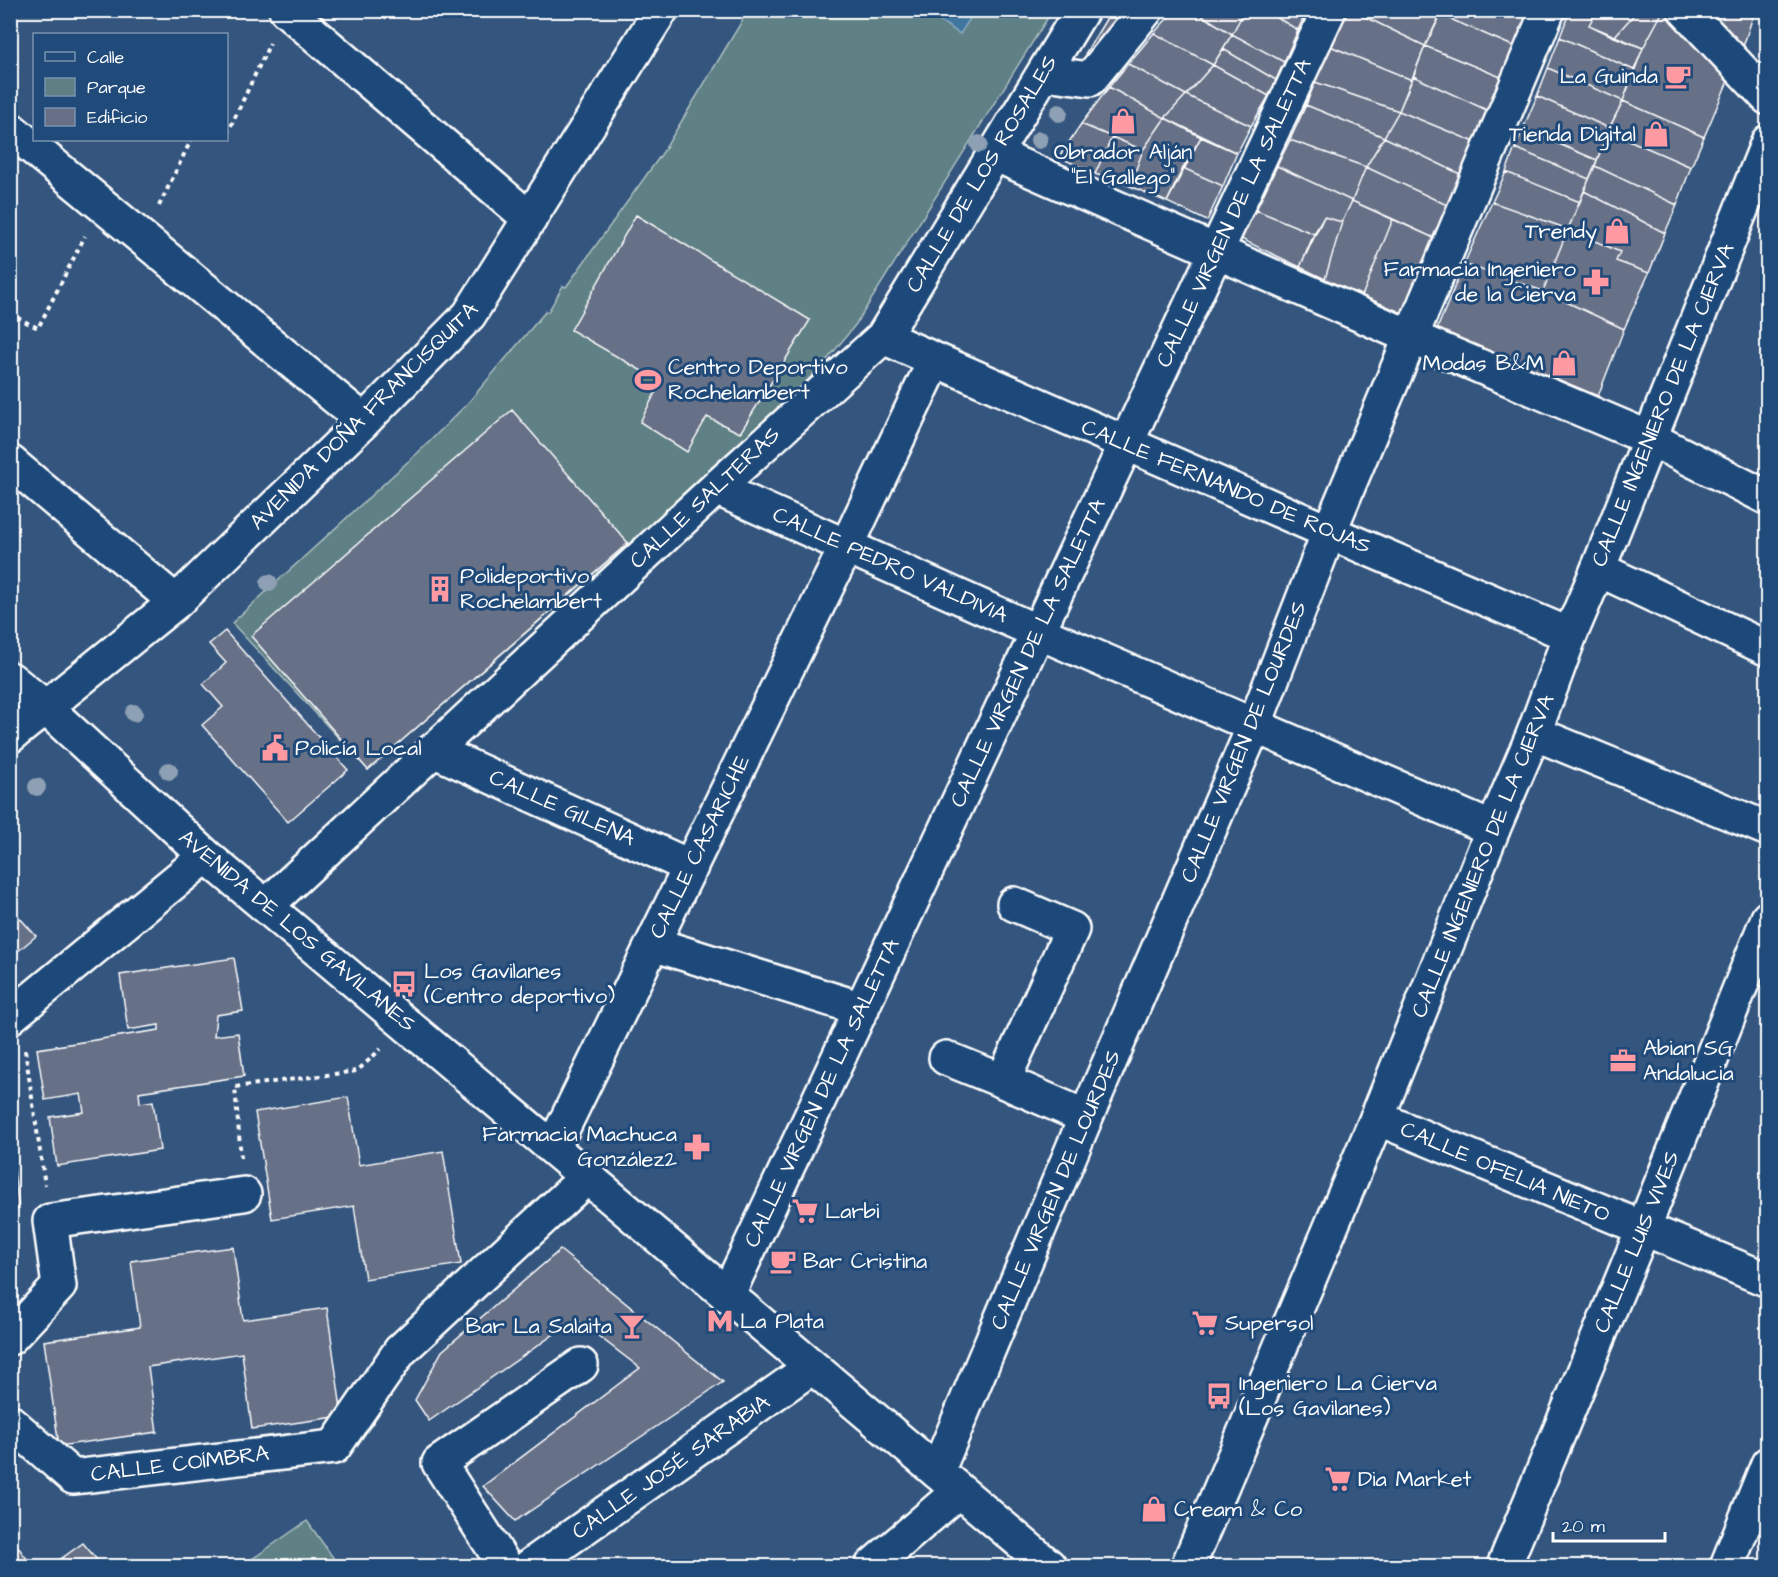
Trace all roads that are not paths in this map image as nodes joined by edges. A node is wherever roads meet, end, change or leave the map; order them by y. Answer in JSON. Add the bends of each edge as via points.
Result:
{"nodes":[{"id":1,"x":286,"y":10,"type":"edge"},
{"id":2,"x":661,"y":10,"type":"edge"},
{"id":3,"x":1082,"y":10,"type":"edge"},
{"id":4,"x":1146,"y":10,"type":"edge"},
{"id":5,"x":1329,"y":10,"type":"edge"},
{"id":6,"x":1548,"y":10,"type":"edge"},
{"id":7,"x":1685,"y":10,"type":"edge"},
{"id":8,"x":1044,"y":73,"type":"junction"},
{"id":9,"x":1767,"y":98,"type":"edge"},
{"id":10,"x":10,"y":129,"type":"edge"},
{"id":11,"x":1767,"y":141,"type":"edge"},
{"id":12,"x":994,"y":154,"type":"junction"},
{"id":13,"x":530,"y":219,"type":"junction"},
{"id":14,"x":1216,"y":251,"type":"junction"},
{"id":15,"x":883,"y":337,"type":"junction"},
{"id":16,"x":1411,"y":337,"type":"junction"},
{"id":17,"x":935,"y":360,"type":"junction"},
{"id":18,"x":364,"y":421,"type":"junction"},
{"id":19,"x":1649,"y":438,"type":"junction"},
{"id":20,"x":1126,"y":444,"type":"junction"},
{"id":21,"x":10,"y":462,"type":"edge"},
{"id":22,"x":716,"y":488,"type":"junction"},
{"id":23,"x":1767,"y":498,"type":"edge"},
{"id":24,"x":1329,"y":532,"type":"junction"},
{"id":25,"x":847,"y":546,"type":"junction"},
{"id":26,"x":1598,"y":569,"type":"junction"},
{"id":27,"x":176,"y":602,"type":"junction"},
{"id":28,"x":1038,"y":632,"type":"junction"},
{"id":29,"x":1570,"y":635,"type":"junction"},
{"id":30,"x":1767,"y":649,"type":"edge"},
{"id":31,"x":10,"y":679,"type":"edge"},
{"id":32,"x":45,"y":707,"type":"junction"},
{"id":33,"x":1254,"y":726,"type":"junction"},
{"id":34,"x":1534,"y":733,"type":"junction"},
{"id":35,"x":10,"y":736,"type":"edge"},
{"id":36,"x":433,"y":750,"type":"junction"},
{"id":37,"x":1493,"y":829,"type":"junction"},
{"id":38,"x":1767,"y":829,"type":"edge"},
{"id":39,"x":206,"y":856,"type":"junction"},
{"id":40,"x":691,"y":867,"type":"junction"},
{"id":41,"x":1014,"y":904,"type":"dead end"},
{"id":42,"x":266,"y":906,"type":"junction"},
{"id":43,"x":1767,"y":918,"type":"edge"},
{"id":44,"x":653,"y":944,"type":"junction"},
{"id":45,"x":862,"y":1009,"type":"junction"},
{"id":46,"x":15,"y":1013,"type":"edge"},
{"id":47,"x":946,"y":1058,"type":"dead end"},
{"id":48,"x":1003,"y":1081,"type":"junction"},
{"id":49,"x":1086,"y":1117,"type":"junction"},
{"id":50,"x":1377,"y":1118,"type":"junction"},
{"id":51,"x":553,"y":1149,"type":"junction"},
{"id":52,"x":586,"y":1178,"type":"junction"},
{"id":53,"x":244,"y":1194,"type":"road end"},
{"id":54,"x":1643,"y":1229,"type":"junction"},
{"id":55,"x":1767,"y":1280,"type":"edge"},
{"id":56,"x":727,"y":1296,"type":"junction"},
{"id":57,"x":10,"y":1338,"type":"edge"},
{"id":58,"x":581,"y":1365,"type":"dead end"},
{"id":59,"x":812,"y":1367,"type":"junction"},
{"id":60,"x":10,"y":1422,"type":"edge"},
{"id":61,"x":1767,"y":1464,"type":"edge"},
{"id":62,"x":948,"y":1482,"type":"junction"},
{"id":63,"x":506,"y":1566,"type":"edge"},
{"id":64,"x":530,"y":1566,"type":"edge"},
{"id":65,"x":872,"y":1566,"type":"edge"},
{"id":66,"x":1049,"y":1566,"type":"edge"},
{"id":67,"x":1188,"y":1566,"type":"edge"},
{"id":68,"x":1504,"y":1566,"type":"edge"},
{"id":69,"x":1727,"y":1566,"type":"edge"}],
"edges":[{"from":1,"to":13,"type":"street"},
{"from":2,"to":13,"type":"street","name":"AVENIDA DOÑA FRANCISQUITA"},
{"from":3,"to":8,"type":"street","name":"CALLE DE LOS ROSALES"},
{"from":4,"to":8,"type":"street","via":[[1090,79]]},
{"from":5,"to":14,"type":"street","name":"CALLE VIRGEN DE LA SALETTA"},
{"from":6,"to":16,"type":"street","name":"CALLE VIRGEN DE LOURDES"},
{"from":7,"to":9,"type":"street"},
{"from":8,"to":12,"type":"street","name":"CALLE DE LOS ROSALES"},
{"from":10,"to":18,"type":"street"},
{"from":11,"to":19,"type":"street","name":"CALLE INGENIERO DE LA CIERVA"},
{"from":12,"to":14,"type":"street"},
{"from":12,"to":15,"type":"street","name":"CALLE DE LOS ROSALES"},
{"from":13,"to":18,"type":"street","name":"AVENIDA DOÑA FRANCISQUITA","via":[[469,315]]},
{"from":14,"to":16,"type":"street"},
{"from":14,"to":20,"type":"street","name":"CALLE VIRGEN DE LA SALETTA"},
{"from":15,"to":17,"type":"street","name":"CALLE FERNANDO DE ROJAS"},
{"from":15,"to":22,"type":"street","name":"CALLE SALTERAS"},
{"from":16,"to":19,"type":"street"},
{"from":16,"to":24,"type":"street","name":"CALLE VIRGEN DE LOURDES"},
{"from":17,"to":20,"type":"street","name":"CALLE FERNANDO DE ROJAS"},
{"from":17,"to":25,"type":"street","name":"CALLE CASARICHE"},
{"from":18,"to":27,"type":"street","name":"AVENIDA DOÑA FRANCISQUITA"},
{"from":19,"to":23,"type":"street"},
{"from":19,"to":26,"type":"street","name":"CALLE INGENIERO DE LA CIERVA"},
{"from":20,"to":24,"type":"street","name":"CALLE FERNANDO DE ROJAS"},
{"from":20,"to":28,"type":"street","name":"CALLE VIRGEN DE LA SALETTA"},
{"from":21,"to":27,"type":"street"},
{"from":22,"to":25,"type":"street","name":"CALLE PEDRO VALDIVIA"},
{"from":22,"to":36,"type":"street","name":"CALLE SALTERAS"},
{"from":24,"to":29,"type":"street","name":"CALLE FERNANDO DE ROJAS"},
{"from":24,"to":33,"type":"street","name":"CALLE VIRGEN DE LOURDES"},
{"from":25,"to":28,"type":"street","name":"CALLE PEDRO VALDIVIA"},
{"from":25,"to":40,"type":"street","name":"CALLE CASARICHE"},
{"from":26,"to":29,"type":"street","name":"CALLE INGENIERO DE LA CIERVA"},
{"from":26,"to":30,"type":"street"},
{"from":27,"to":32,"type":"street","name":"AVENIDA DOÑA FRANCISQUITA"},
{"from":28,"to":33,"type":"street","name":"CALLE PEDRO VALDIVIA"},
{"from":28,"to":45,"type":"street","name":"CALLE VIRGEN DE LA SALETTA"},
{"from":29,"to":34,"type":"street","name":"CALLE INGENIERO DE LA CIERVA"},
{"from":31,"to":32,"type":"street","name":"AVENIDA DE LOS GAVILANES"},
{"from":32,"to":35,"type":"street","name":"AVENIDA DOÑA FRANCISQUITA"},
{"from":32,"to":39,"type":"street","name":"AVENIDA DE LOS GAVILANES"},
{"from":33,"to":37,"type":"street","name":"CALLE PEDRO VALDIVIA"},
{"from":33,"to":49,"type":"street","name":"CALLE VIRGEN DE LOURDES"},
{"from":34,"to":37,"type":"street","name":"CALLE INGENIERO DE LA CIERVA"},
{"from":34,"to":38,"type":"street"},
{"from":36,"to":40,"type":"street","name":"CALLE GILENA"},
{"from":36,"to":42,"type":"street","name":"CALLE SALTERAS"},
{"from":37,"to":50,"type":"street","name":"CALLE INGENIERO DE LA CIERVA"},
{"from":39,"to":42,"type":"street","name":"AVENIDA DE LOS GAVILANES"},
{"from":39,"to":46,"type":"street"},
{"from":40,"to":44,"type":"street","name":"CALLE CASARICHE"},
{"from":41,"to":48,"type":"street","via":[[1072,929]]},
{"from":42,"to":51,"type":"street","name":"AVENIDA DE LOS GAVILANES"},
{"from":43,"to":54,"type":"street","name":"CALLE LUIS VIVES"},
{"from":44,"to":45,"type":"street"},
{"from":44,"to":51,"type":"street","name":"CALLE CASARICHE"},
{"from":45,"to":56,"type":"street","name":"CALLE VIRGEN DE LA SALETTA"},
{"from":47,"to":48,"type":"street"},
{"from":48,"to":49,"type":"street"},
{"from":49,"to":62,"type":"street","name":"CALLE VIRGEN DE LOURDES"},
{"from":50,"to":54,"type":"street","name":"CALLE OFELIA NIETO"},
{"from":50,"to":67,"type":"street","name":"CALLE INGENIERO DE LA CIERVA"},
{"from":51,"to":52,"type":"street","name":"AVENIDA DE LOS GAVILANES"},
{"from":52,"to":56,"type":"street","name":"AVENIDA DE LOS GAVILANES"},
{"from":52,"to":60,"type":"street","name":"CALLE COÍMBRA","via":[[400,1351],[334,1446],[73,1477]]},
{"from":53,"to":57,"type":"street","via":[[50,1221],[59,1286]]},
{"from":54,"to":55,"type":"street","name":"CALLE OFELIA NIETO"},
{"from":54,"to":68,"type":"street","name":"CALLE LUIS VIVES"},
{"from":56,"to":59,"type":"street","name":"AVENIDA DE LOS GAVILANES"},
{"from":58,"to":63,"type":"street","via":[[440,1463]]},
{"from":59,"to":62,"type":"street","name":"AVENIDA DE LOS GAVILANES"},
{"from":59,"to":64,"type":"street","name":"CALLE JOSÉ SARABIA"},
{"from":61,"to":69,"type":"street"},
{"from":62,"to":65,"type":"street"},
{"from":62,"to":66,"type":"street","name":"AVENIDA DE LOS GAVILANES"}]}
